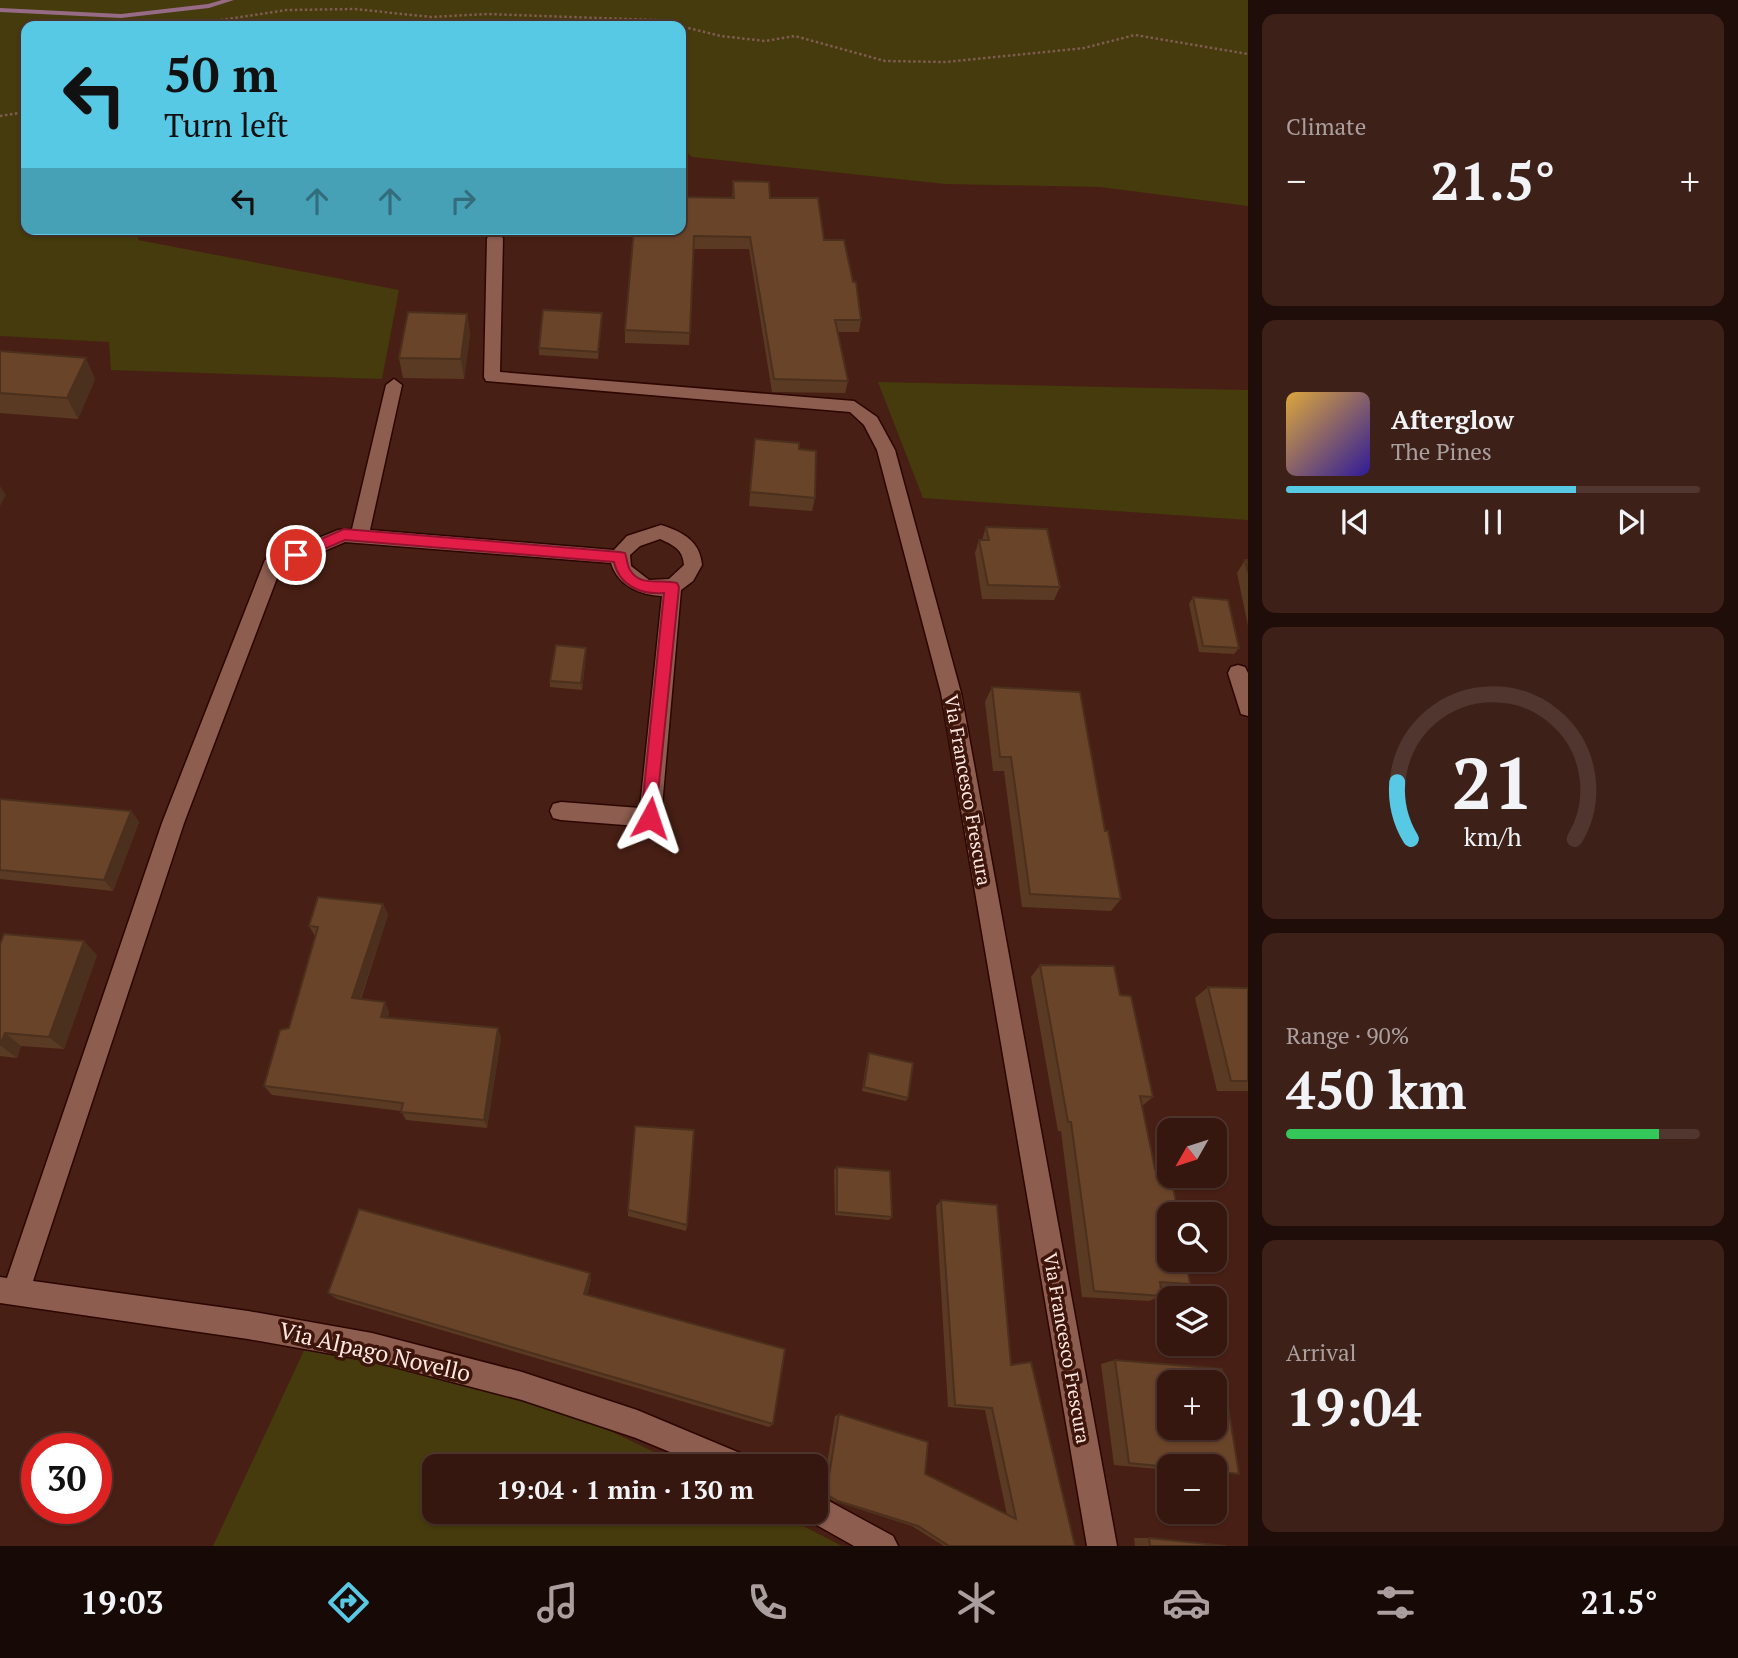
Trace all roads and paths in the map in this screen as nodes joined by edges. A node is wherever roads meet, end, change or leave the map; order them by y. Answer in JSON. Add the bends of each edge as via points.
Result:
{"nodes":[{"id":1,"x":214,"y":21,"type":"edge"},
{"id":2,"x":659,"y":21,"type":"edge"},
{"id":3,"x":686,"y":28,"type":"edge"},
{"id":4,"x":1248,"y":54,"type":"edge"},
{"id":5,"x":21,"y":113,"type":"edge"},
{"id":6,"x":0,"y":116,"type":"edge"},
{"id":7,"x":495,"y":238,"type":"dead end"},
{"id":8,"x":394,"y":384,"type":"dead end"},
{"id":9,"x":359,"y":536,"type":"junction"},
{"id":10,"x":620,"y":557,"type":"junction"},
{"id":11,"x":672,"y":587,"type":"junction"},
{"id":12,"x":1238,"y":673,"type":"dead end"},
{"id":13,"x":1248,"y":708,"type":"edge"},
{"id":14,"x":561,"y":811,"type":"dead end"},
{"id":15,"x":8,"y":1291,"type":"edge"},
{"id":16,"x":708,"y":1454,"type":"edge"},
{"id":17,"x":828,"y":1516,"type":"edge"},
{"id":18,"x":883,"y":1546,"type":"edge"},
{"id":19,"x":1101,"y":1546,"type":"edge"}],
"edges":[{"from":1,"to":2,"type":"path","via":[[287,10],[355,9],[431,17],[487,14]]},
{"from":3,"to":4,"type":"path","via":[[765,41],[795,36],[885,61],[945,62],[1072,49],[1135,35]]},
{"from":5,"to":6,"type":"path"},
{"from":7,"to":19,"type":"street","name":"Via Francesco Frescura","via":[[492,377],[854,407],[871,421],[886,450],[951,693]]},
{"from":8,"to":9,"type":"street"},
{"from":9,"to":10,"type":"street"},
{"from":9,"to":15,"type":"street","via":[[344,535],[272,565],[173,823]]},
{"from":10,"to":11,"type":"street","via":[[623,572],[635,583],[653,589]]},
{"from":10,"to":11,"type":"street","via":[[627,544],[642,535],[661,532],[679,538],[692,549],[695,564],[688,578]]},
{"from":11,"to":14,"type":"street","via":[[650,818]]},
{"from":12,"to":13,"type":"street"},
{"from":15,"to":16,"type":"street","name":"Via Alpago Novello","via":[[372,1347],[522,1386],[637,1424]]},
{"from":17,"to":18,"type":"street"}]}
